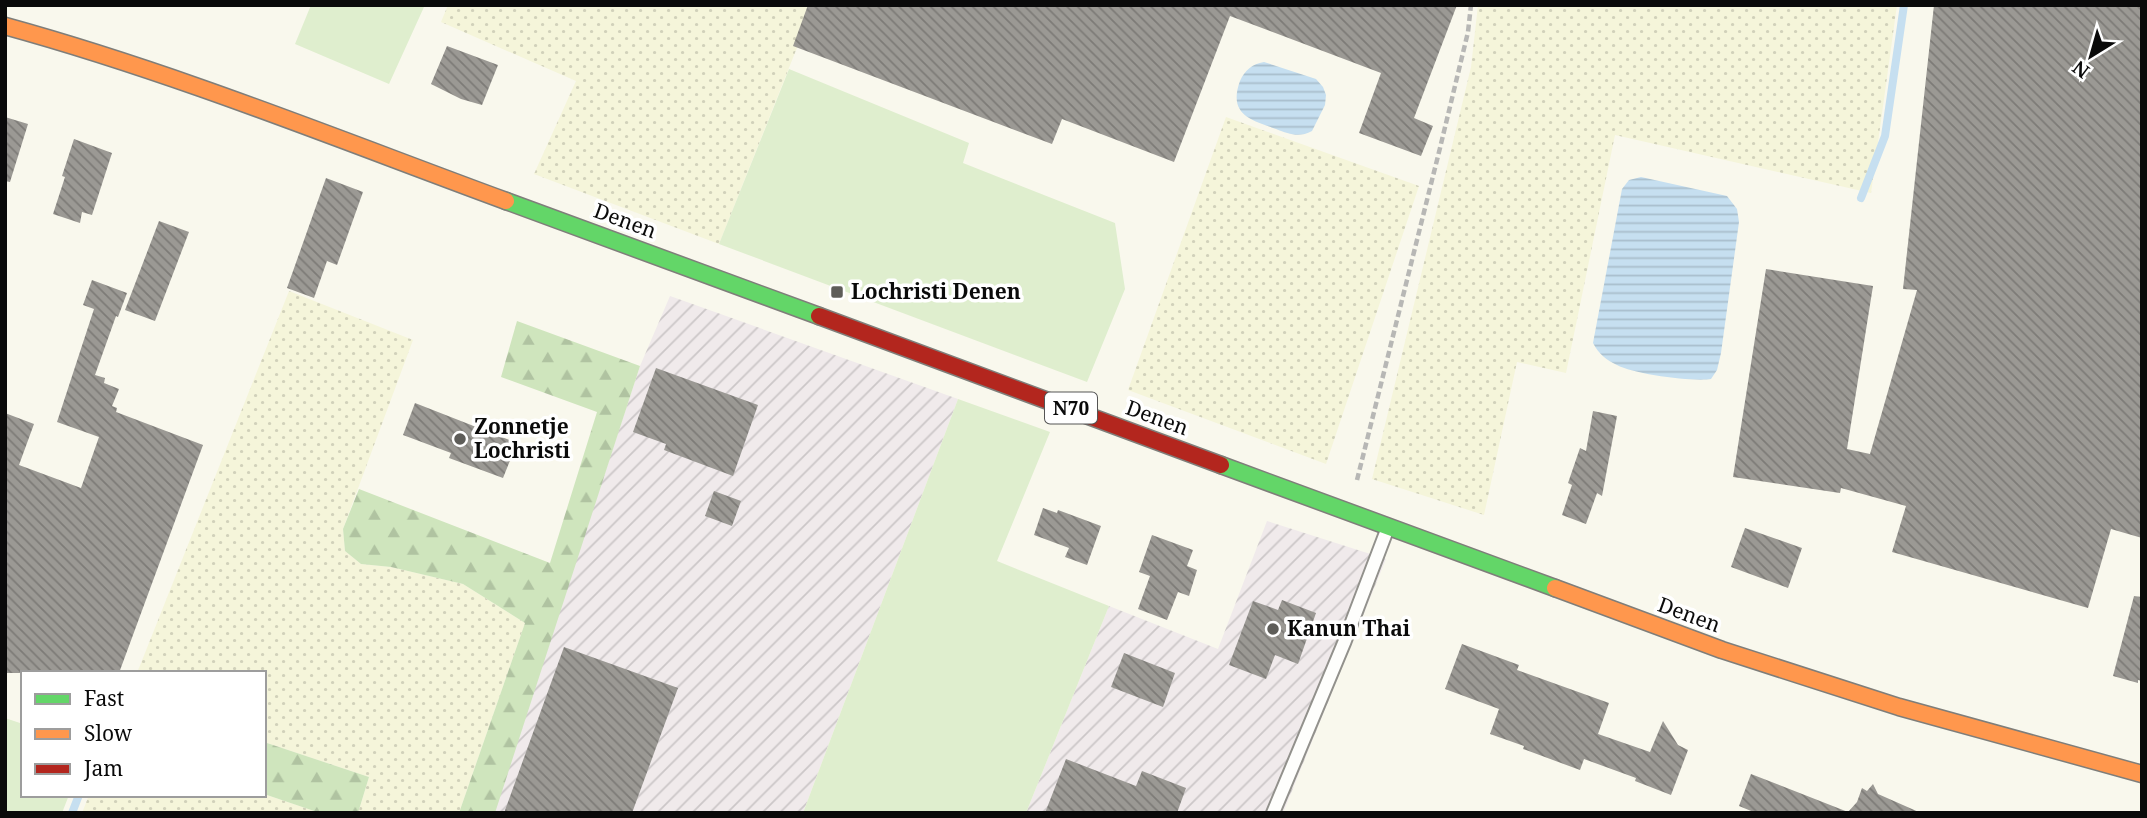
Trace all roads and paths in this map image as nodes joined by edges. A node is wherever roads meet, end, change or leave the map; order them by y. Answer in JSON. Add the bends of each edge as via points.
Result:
{"nodes":[{"id":1,"x":1471,"y":5,"type":"edge"},
{"id":2,"x":5,"y":26,"type":"edge"},
{"id":3,"x":1349,"y":512,"type":"junction"},
{"id":4,"x":1389,"y":527,"type":"junction"},
{"id":5,"x":2142,"y":774,"type":"edge"},
{"id":6,"x":1273,"y":813,"type":"edge"}],
"edges":[{"from":1,"to":3,"type":"path"},
{"from":2,"to":3,"type":"main road","name":"Denen","number":"N70","via":[[217,94]]},
{"from":3,"to":4,"type":"main road","name":"Denen","number":"N70"},
{"from":4,"to":5,"type":"main road","name":"Denen","number":"N70","via":[[1722,650],[1899,707]]},
{"from":4,"to":6,"type":"lane"}]}
